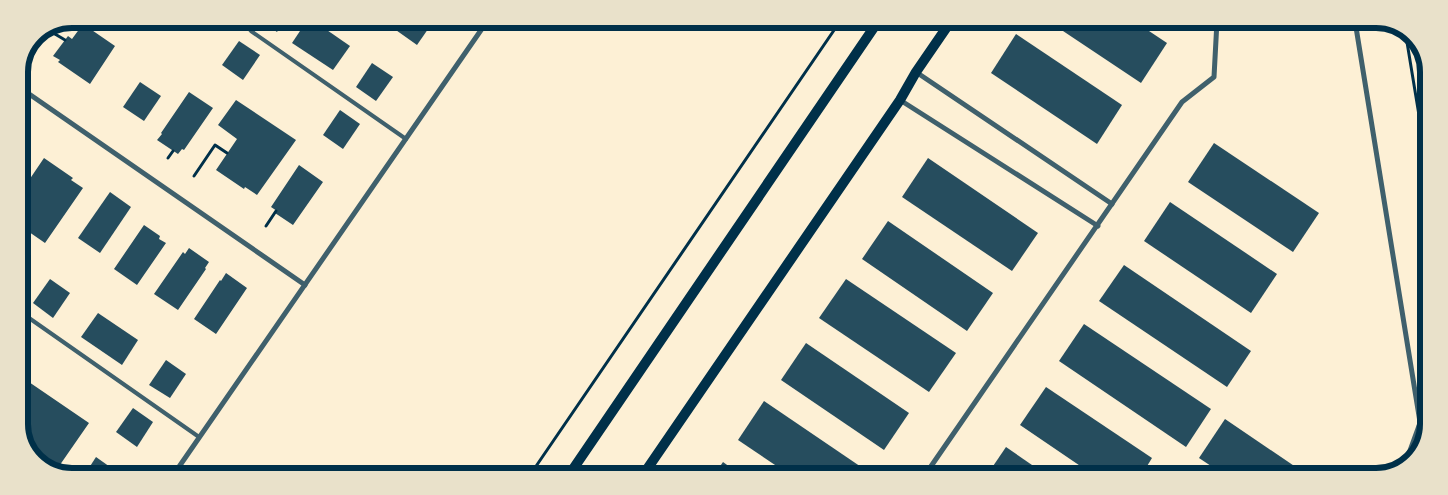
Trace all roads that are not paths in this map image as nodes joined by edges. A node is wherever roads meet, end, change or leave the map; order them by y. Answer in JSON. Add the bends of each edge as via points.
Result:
{"nodes":[{"id":1,"x":248,"y":28,"type":"edge"},
{"id":2,"x":482,"y":28,"type":"edge"},
{"id":3,"x":874,"y":28,"type":"edge"},
{"id":4,"x":946,"y":28,"type":"edge"},
{"id":5,"x":1217,"y":28,"type":"edge"},
{"id":6,"x":1356,"y":28,"type":"edge"},
{"id":7,"x":916,"y":72,"type":"junction"},
{"id":8,"x":28,"y":93,"type":"edge"},
{"id":9,"x":900,"y":100,"type":"junction"},
{"id":10,"x":406,"y":139,"type":"junction"},
{"id":11,"x":1112,"y":204,"type":"junction"},
{"id":12,"x":1098,"y":226,"type":"junction"},
{"id":13,"x":305,"y":285,"type":"junction"},
{"id":14,"x":28,"y":318,"type":"edge"},
{"id":15,"x":1420,"y":422,"type":"joint"},
{"id":16,"x":199,"y":437,"type":"junction"},
{"id":17,"x":1409,"y":454,"type":"edge"},
{"id":18,"x":178,"y":468,"type":"edge"},
{"id":19,"x":574,"y":468,"type":"edge"},
{"id":20,"x":648,"y":468,"type":"edge"},
{"id":21,"x":930,"y":468,"type":"edge"}],
"edges":[{"from":1,"to":10,"type":"lane"},
{"from":2,"to":10,"type":"street"},
{"from":3,"to":19,"type":"main road"},
{"from":4,"to":7,"type":"main road"},
{"from":5,"to":11,"type":"street","via":[[1214,77],[1182,102]]},
{"from":6,"to":15,"type":"street"},
{"from":7,"to":9,"type":"main road"},
{"from":7,"to":11,"type":"street"},
{"from":8,"to":13,"type":"street"},
{"from":9,"to":12,"type":"street"},
{"from":9,"to":20,"type":"main road"},
{"from":10,"to":13,"type":"street"},
{"from":11,"to":12,"type":"street"},
{"from":12,"to":21,"type":"street"},
{"from":13,"to":16,"type":"street"},
{"from":14,"to":16,"type":"lane"},
{"from":15,"to":17,"type":"street"},
{"from":16,"to":18,"type":"street"}]}
